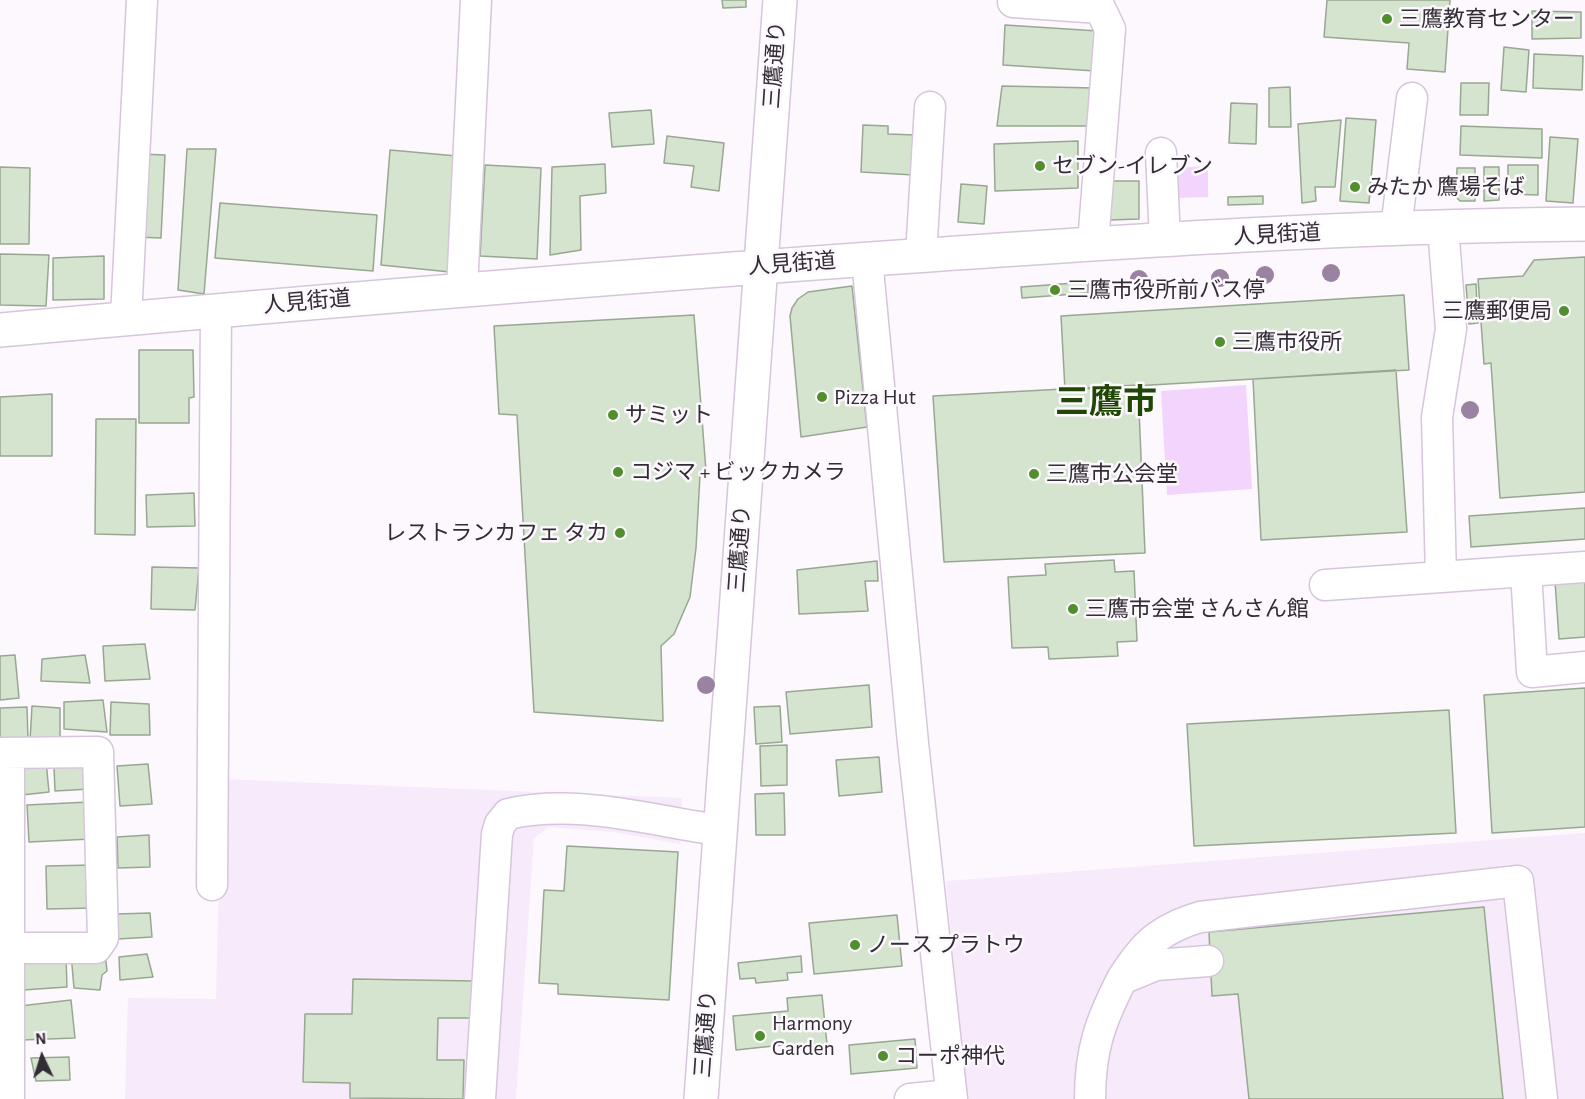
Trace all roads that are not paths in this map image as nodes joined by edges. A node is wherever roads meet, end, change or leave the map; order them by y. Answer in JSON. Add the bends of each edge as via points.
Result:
{"nodes":[{"id":1,"x":142,"y":0,"type":"edge"},
{"id":2,"x":476,"y":0,"type":"edge"},
{"id":3,"x":780,"y":0,"type":"edge"},
{"id":4,"x":1013,"y":2,"type":"dead end"},
{"id":5,"x":1412,"y":98,"type":"dead end"},
{"id":6,"x":930,"y":107,"type":"dead end"},
{"id":7,"x":1161,"y":153,"type":"dead end"},
{"id":8,"x":1585,"y":224,"type":"edge"},
{"id":9,"x":1443,"y":227,"type":"junction"},
{"id":10,"x":1396,"y":229,"type":"junction"},
{"id":11,"x":1166,"y":240,"type":"junction"},
{"id":12,"x":1093,"y":243,"type":"junction"},
{"id":13,"x":921,"y":255,"type":"junction"},
{"id":14,"x":867,"y":259,"type":"junction"},
{"id":15,"x":760,"y":267,"type":"junction"},
{"id":16,"x":462,"y":289,"type":"junction"},
{"id":17,"x":216,"y":310,"type":"junction"},
{"id":18,"x":126,"y":318,"type":"junction"},
{"id":19,"x":0,"y":330,"type":"edge"},
{"id":20,"x":1585,"y":567,"type":"edge"},
{"id":21,"x":1526,"y":571,"type":"junction"},
{"id":22,"x":1441,"y":577,"type":"junction"},
{"id":23,"x":1325,"y":585,"type":"dead end"},
{"id":24,"x":1585,"y":667,"type":"edge"},
{"id":25,"x":4,"y":753,"type":"edge"},
{"id":26,"x":720,"y":830,"type":"junction"},
{"id":27,"x":212,"y":885,"type":"dead end"},
{"id":28,"x":10,"y":948,"type":"junction"},
{"id":29,"x":1208,"y":961,"type":"dead end"},
{"id":30,"x":1122,"y":979,"type":"junction"},
{"id":31,"x":5,"y":1015,"type":"edge"},
{"id":32,"x":951,"y":1097,"type":"edge"},
{"id":33,"x":9,"y":1099,"type":"edge"},
{"id":34,"x":480,"y":1099,"type":"edge"},
{"id":35,"x":701,"y":1099,"type":"edge"},
{"id":36,"x":910,"y":1099,"type":"edge"},
{"id":37,"x":1090,"y":1099,"type":"edge"},
{"id":38,"x":1542,"y":1099,"type":"edge"}],
"edges":[{"from":1,"to":18,"type":"street"},
{"from":2,"to":16,"type":"street"},
{"from":3,"to":15,"type":"main road","name":"三鷹通り"},
{"from":4,"to":12,"type":"street","via":[[1100,8],[1110,29]]},
{"from":5,"to":10,"type":"street"},
{"from":6,"to":13,"type":"street"},
{"from":7,"to":11,"type":"street"},
{"from":8,"to":9,"type":"main road","name":"人見街道"},
{"from":9,"to":10,"type":"main road","name":"人見街道"},
{"from":9,"to":22,"type":"street","via":[[1451,329],[1437,417]]},
{"from":10,"to":11,"type":"main road","name":"人見街道"},
{"from":11,"to":12,"type":"main road","name":"人見街道"},
{"from":12,"to":13,"type":"main road","name":"人見街道"},
{"from":13,"to":14,"type":"main road","name":"人見街道"},
{"from":14,"to":15,"type":"main road","name":"人見街道"},
{"from":14,"to":32,"type":"street"},
{"from":15,"to":16,"type":"main road","name":"人見街道"},
{"from":15,"to":26,"type":"main road","name":"三鷹通り"},
{"from":16,"to":17,"type":"main road","name":"人見街道"},
{"from":17,"to":18,"type":"main road","name":"人見街道"},
{"from":17,"to":27,"type":"street"},
{"from":18,"to":19,"type":"main road","name":"人見街道"},
{"from":20,"to":21,"type":"street"},
{"from":21,"to":22,"type":"street"},
{"from":21,"to":24,"type":"street","via":[[1532,672]]},
{"from":22,"to":23,"type":"street"},
{"from":25,"to":28,"type":"street"},
{"from":25,"to":28,"type":"street","via":[[98,752],[103,938],[96,948]]},
{"from":26,"to":34,"type":"street","via":[[581,811],[508,814],[497,834]]},
{"from":26,"to":35,"type":"main road","name":"三鷹通り"},
{"from":28,"to":31,"type":"street"},
{"from":29,"to":30,"type":"street","via":[[1156,965]]},
{"from":30,"to":37,"type":"street","via":[[1098,1030]]},
{"from":30,"to":38,"type":"street","via":[[1146,945],[1163,932],[1200,917],[1518,881]]},
{"from":31,"to":33,"type":"street"},
{"from":32,"to":36,"type":"street"}]}
